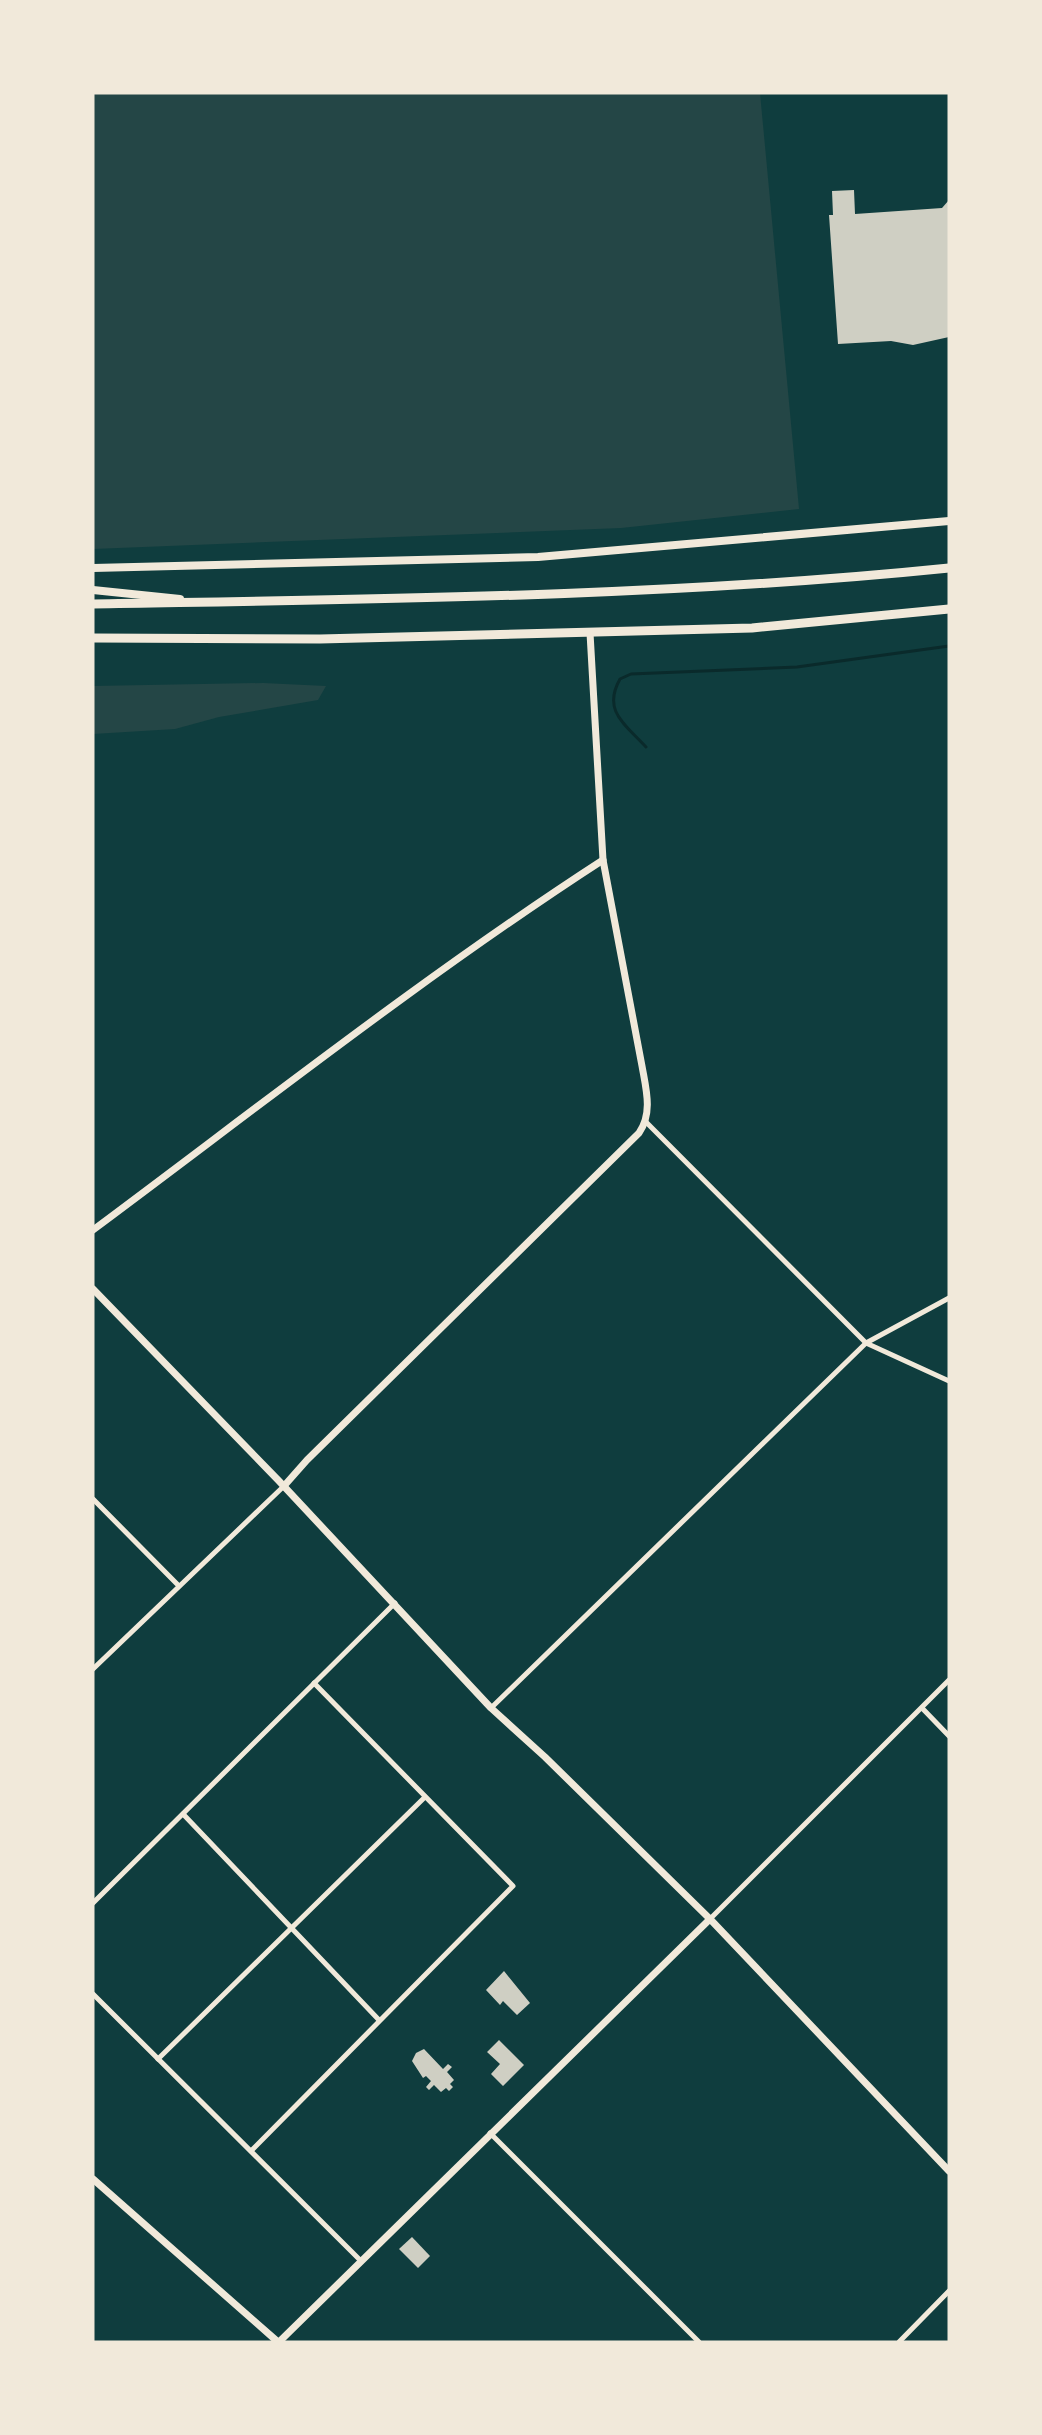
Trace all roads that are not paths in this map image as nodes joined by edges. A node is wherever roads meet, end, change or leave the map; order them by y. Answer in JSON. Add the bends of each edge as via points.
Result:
{"nodes":[{"id":1,"x":949,"y":521,"type":"edge"},
{"id":2,"x":93,"y":568,"type":"edge"},
{"id":3,"x":949,"y":568,"type":"edge"},
{"id":4,"x":93,"y":590,"type":"edge"},
{"id":5,"x":206,"y":602,"type":"junction"},
{"id":6,"x":93,"y":604,"type":"edge"},
{"id":7,"x":949,"y":609,"type":"edge"},
{"id":8,"x":590,"y":633,"type":"junction"},
{"id":9,"x":93,"y":638,"type":"edge"},
{"id":10,"x":603,"y":860,"type":"junction"},
{"id":11,"x":646,"y":1122,"type":"junction"},
{"id":12,"x":93,"y":1230,"type":"edge"},
{"id":13,"x":93,"y":1289,"type":"edge"},
{"id":14,"x":949,"y":1298,"type":"edge"},
{"id":15,"x":866,"y":1342,"type":"junction"},
{"id":16,"x":949,"y":1381,"type":"edge"},
{"id":17,"x":284,"y":1486,"type":"junction"},
{"id":18,"x":93,"y":1499,"type":"edge"},
{"id":19,"x":179,"y":1586,"type":"junction"},
{"id":20,"x":395,"y":1603,"type":"junction"},
{"id":21,"x":93,"y":1669,"type":"edge"},
{"id":22,"x":949,"y":1680,"type":"edge"},
{"id":23,"x":314,"y":1683,"type":"junction"},
{"id":24,"x":491,"y":1708,"type":"junction"},
{"id":25,"x":922,"y":1708,"type":"junction"},
{"id":26,"x":949,"y":1736,"type":"edge"},
{"id":27,"x":425,"y":1797,"type":"junction"},
{"id":28,"x":183,"y":1814,"type":"junction"},
{"id":29,"x":93,"y":1903,"type":"edge"},
{"id":30,"x":710,"y":1919,"type":"junction"},
{"id":31,"x":291,"y":1928,"type":"junction"},
{"id":32,"x":93,"y":1994,"type":"edge"},
{"id":33,"x":379,"y":2020,"type":"junction"},
{"id":34,"x":158,"y":2058,"type":"junction"},
{"id":35,"x":490,"y":2133,"type":"junction"},
{"id":36,"x":251,"y":2151,"type":"junction"},
{"id":37,"x":949,"y":2171,"type":"edge"},
{"id":38,"x":93,"y":2179,"type":"edge"},
{"id":39,"x":361,"y":2261,"type":"junction"},
{"id":40,"x":949,"y":2290,"type":"edge"},
{"id":41,"x":279,"y":2342,"type":"edge"},
{"id":42,"x":699,"y":2342,"type":"edge"},
{"id":43,"x":899,"y":2342,"type":"edge"}],
"edges":[{"from":1,"to":2,"type":"main road","via":[[538,556]]},
{"from":3,"to":5,"type":"highway","via":[[852,578],[595,593]]},
{"from":4,"to":5,"type":"main road"},
{"from":5,"to":6,"type":"highway"},
{"from":7,"to":8,"type":"highway","via":[[752,628]]},
{"from":8,"to":9,"type":"highway","via":[[320,639]]},
{"from":8,"to":10,"type":"street"},
{"from":10,"to":11,"type":"street","via":[[642,1066]]},
{"from":10,"to":12,"type":"street","via":[[352,1036]]},
{"from":11,"to":15,"type":"street"},
{"from":11,"to":17,"type":"street"},
{"from":13,"to":17,"type":"street"},
{"from":14,"to":15,"type":"street"},
{"from":15,"to":16,"type":"street"},
{"from":15,"to":24,"type":"street"},
{"from":17,"to":19,"type":"street"},
{"from":17,"to":20,"type":"street"},
{"from":18,"to":19,"type":"street"},
{"from":19,"to":21,"type":"street"},
{"from":20,"to":23,"type":"street"},
{"from":20,"to":24,"type":"street"},
{"from":22,"to":25,"type":"street"},
{"from":23,"to":27,"type":"street"},
{"from":23,"to":28,"type":"street"},
{"from":24,"to":30,"type":"street"},
{"from":25,"to":26,"type":"street"},
{"from":25,"to":30,"type":"street"},
{"from":27,"to":31,"type":"street"},
{"from":27,"to":33,"type":"street","via":[[513,1886]]},
{"from":28,"to":29,"type":"street"},
{"from":28,"to":31,"type":"street"},
{"from":30,"to":35,"type":"street"},
{"from":30,"to":37,"type":"street"},
{"from":31,"to":33,"type":"street"},
{"from":31,"to":34,"type":"street"},
{"from":32,"to":34,"type":"street"},
{"from":33,"to":36,"type":"street"},
{"from":34,"to":36,"type":"street"},
{"from":35,"to":39,"type":"street"},
{"from":35,"to":42,"type":"street"},
{"from":36,"to":39,"type":"street"},
{"from":38,"to":41,"type":"street"},
{"from":39,"to":41,"type":"street"},
{"from":40,"to":43,"type":"street"}]}
